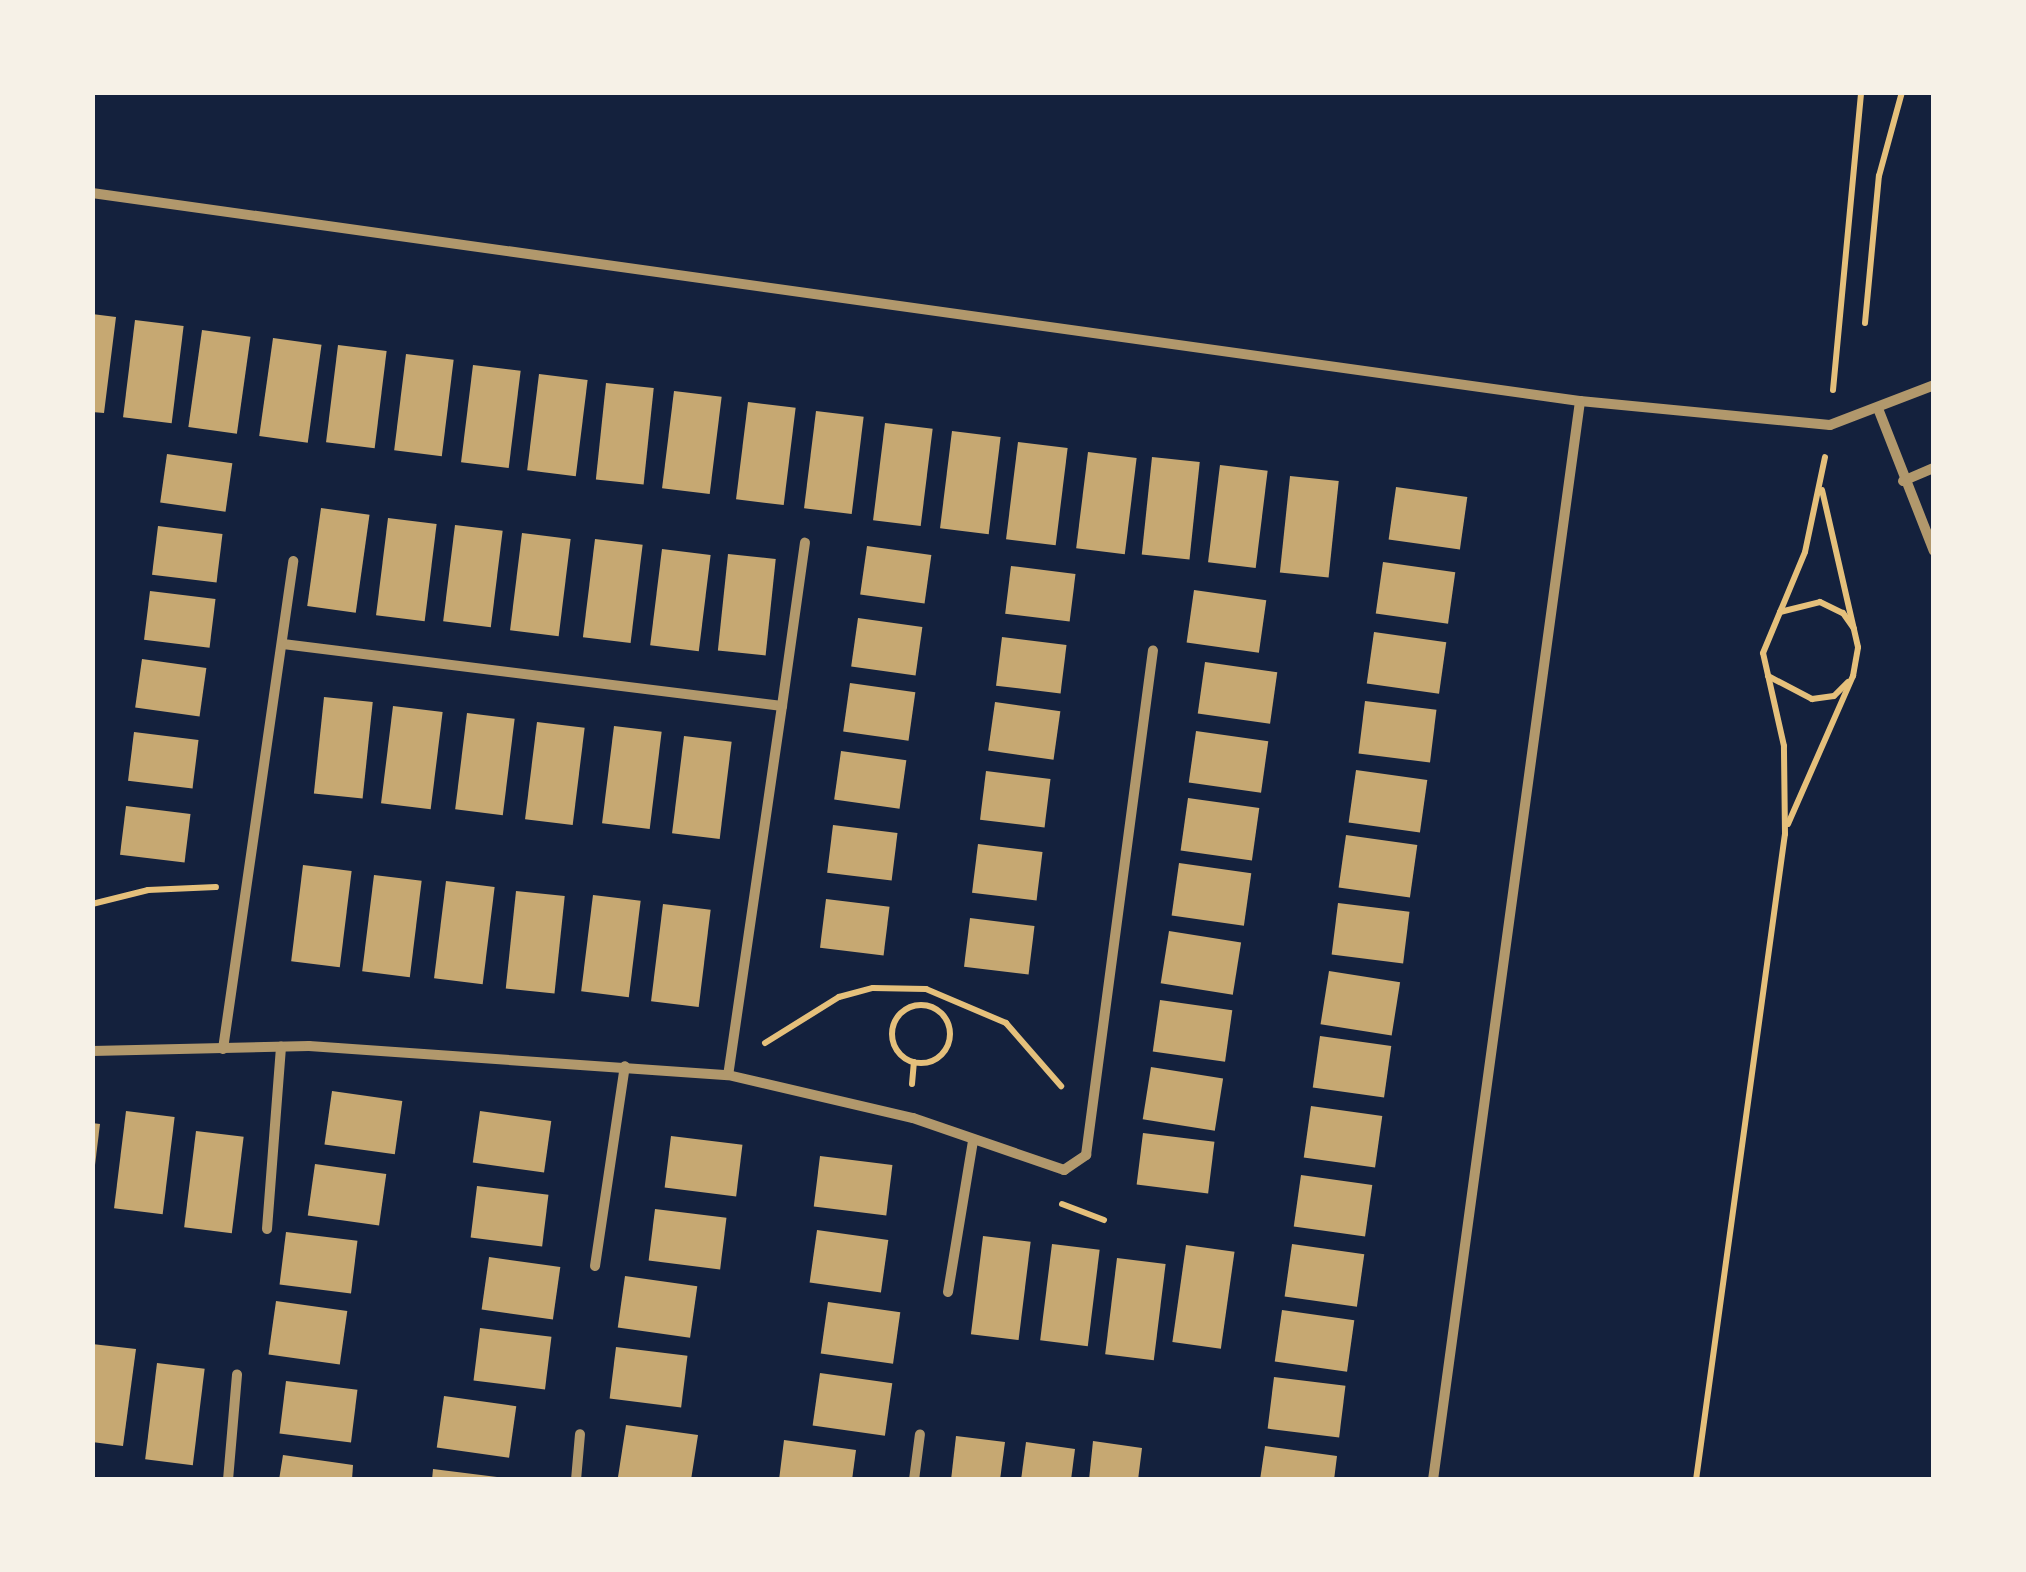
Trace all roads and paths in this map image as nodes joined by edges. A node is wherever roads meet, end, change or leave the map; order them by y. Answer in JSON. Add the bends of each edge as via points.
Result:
{"nodes":[{"id":1,"x":1861,"y":92,"type":"edge"},
{"id":2,"x":1902,"y":92,"type":"edge"},
{"id":3,"x":92,"y":193,"type":"edge"},
{"id":4,"x":1865,"y":323,"type":"dead end"},
{"id":5,"x":1934,"y":384,"type":"edge"},
{"id":6,"x":1580,"y":401,"type":"junction"},
{"id":7,"x":1878,"y":411,"type":"junction"},
{"id":8,"x":1830,"y":424,"type":"junction"},
{"id":9,"x":1934,"y":468,"type":"edge"},
{"id":10,"x":1904,"y":481,"type":"junction"},
{"id":11,"x":805,"y":544,"type":"dead end"},
{"id":12,"x":1934,"y":551,"type":"edge"},
{"id":13,"x":293,"y":562,"type":"dead end"},
{"id":14,"x":1776,"y":615,"type":"junction"},
{"id":15,"x":1857,"y":635,"type":"junction"},
{"id":16,"x":283,"y":644,"type":"junction"},
{"id":17,"x":1153,"y":650,"type":"dead end"},
{"id":18,"x":1764,"y":671,"type":"junction"},
{"id":19,"x":1853,"y":676,"type":"junction"},
{"id":20,"x":782,"y":706,"type":"junction"},
{"id":21,"x":1785,"y":834,"type":"junction"},
{"id":22,"x":232,"y":887,"type":"dead end"},
{"id":23,"x":92,"y":904,"type":"edge"},
{"id":24,"x":926,"y":989,"type":"junction"},
{"id":25,"x":924,"y":1005,"type":"junction"},
{"id":26,"x":734,"y":1037,"type":"junction"},
{"id":27,"x":281,"y":1047,"type":"junction"},
{"id":28,"x":224,"y":1049,"type":"junction"},
{"id":29,"x":92,"y":1050,"type":"edge"},
{"id":30,"x":914,"y":1062,"type":"junction"},
{"id":31,"x":625,"y":1066,"type":"junction"},
{"id":32,"x":728,"y":1074,"type":"junction"},
{"id":33,"x":912,"y":1084,"type":"dead end"},
{"id":34,"x":1096,"y":1095,"type":"junction"},
{"id":35,"x":972,"y":1142,"type":"junction"},
{"id":36,"x":267,"y":1229,"type":"dead end"},
{"id":37,"x":594,"y":1266,"type":"dead end"},
{"id":38,"x":948,"y":1292,"type":"dead end"},
{"id":39,"x":237,"y":1374,"type":"dead end"},
{"id":40,"x":580,"y":1434,"type":"dead end"},
{"id":41,"x":920,"y":1434,"type":"dead end"},
{"id":42,"x":228,"y":1480,"type":"edge"},
{"id":43,"x":576,"y":1480,"type":"edge"},
{"id":44,"x":914,"y":1480,"type":"edge"},
{"id":45,"x":1432,"y":1480,"type":"edge"},
{"id":46,"x":1696,"y":1480,"type":"edge"}],
"edges":[{"from":1,"to":8,"type":"path"},
{"from":2,"to":4,"type":"path","via":[[1880,176]]},
{"from":3,"to":6,"type":"street"},
{"from":5,"to":7,"type":"street"},
{"from":6,"to":8,"type":"street"},
{"from":6,"to":45,"type":"street"},
{"from":7,"to":8,"type":"street"},
{"from":7,"to":10,"type":"street"},
{"from":9,"to":10,"type":"street"},
{"from":10,"to":12,"type":"street"},
{"from":11,"to":20,"type":"street"},
{"from":13,"to":16,"type":"street"},
{"from":14,"to":15,"type":"path","via":[[1795,604],[1833,606]]},
{"from":14,"to":15,"type":"path","via":[[1805,552],[1821,479]]},
{"from":14,"to":18,"type":"path","via":[[1766,637]]},
{"from":15,"to":19,"type":"path"},
{"from":16,"to":20,"type":"street"},
{"from":16,"to":28,"type":"street"},
{"from":17,"to":34,"type":"street"},
{"from":18,"to":19,"type":"path","via":[[1812,699],[1834,696]]},
{"from":18,"to":21,"type":"path","via":[[1784,746]]},
{"from":19,"to":21,"type":"path"},
{"from":20,"to":26,"type":"street"},
{"from":21,"to":46,"type":"path"},
{"from":22,"to":23,"type":"path","via":[[148,890]]},
{"from":24,"to":25,"type":"path"},
{"from":24,"to":26,"type":"path","via":[[856,992],[807,1011],[765,1043]]},
{"from":24,"to":34,"type":"path","via":[[992,1014],[1032,1047],[1064,1088]]},
{"from":25,"to":30,"type":"path","via":[[900,1014],[892,1029],[899,1054]]},
{"from":25,"to":30,"type":"path","via":[[945,1018],[949,1044],[939,1058]]},
{"from":26,"to":32,"type":"street"},
{"from":27,"to":28,"type":"street"},
{"from":27,"to":31,"type":"street"},
{"from":27,"to":36,"type":"street"},
{"from":28,"to":29,"type":"street"},
{"from":30,"to":33,"type":"path"},
{"from":31,"to":32,"type":"street"},
{"from":31,"to":37,"type":"street"},
{"from":32,"to":35,"type":"street","via":[[913,1118]]},
{"from":34,"to":35,"type":"street","via":[[1086,1155],[1064,1170]]},
{"from":35,"to":38,"type":"street"},
{"from":39,"to":42,"type":"street"},
{"from":40,"to":43,"type":"street"},
{"from":41,"to":44,"type":"street"}]}
